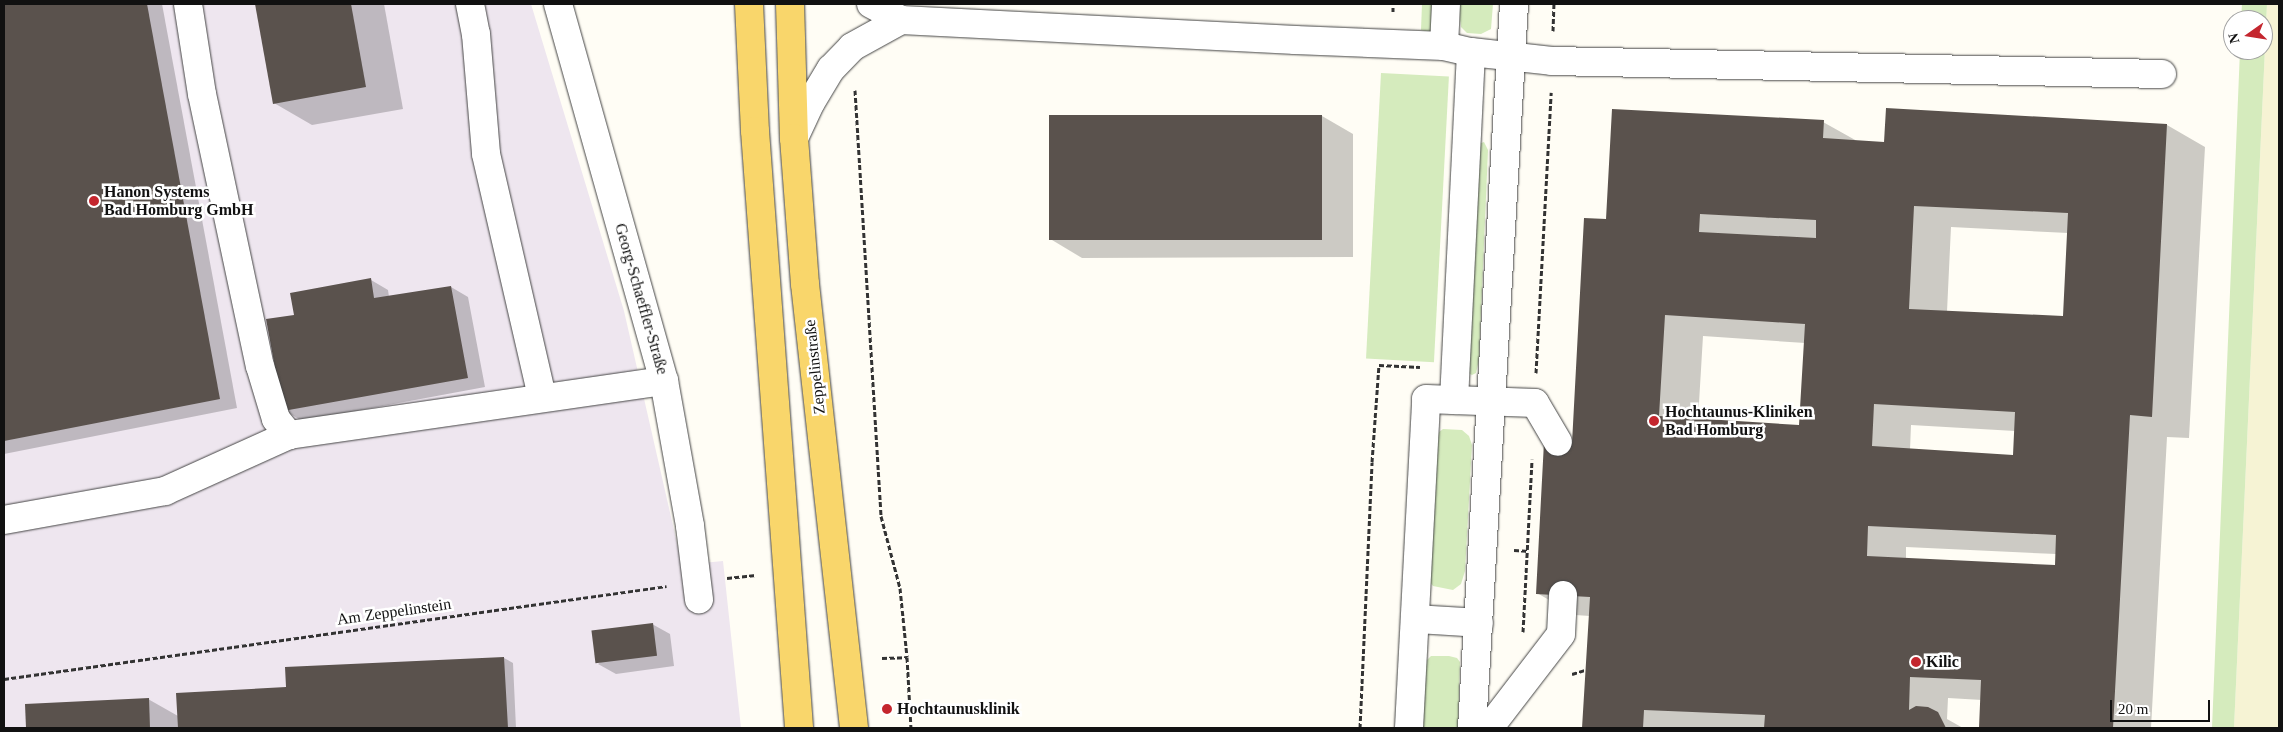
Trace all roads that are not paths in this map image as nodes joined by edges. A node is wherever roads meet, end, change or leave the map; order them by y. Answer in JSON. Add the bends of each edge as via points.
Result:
{"nodes":[{"id":1,"x":188,"y":4,"type":"edge"},
{"id":2,"x":470,"y":4,"type":"edge"},
{"id":3,"x":558,"y":4,"type":"edge"},
{"id":4,"x":748,"y":4,"type":"edge"},
{"id":5,"x":790,"y":4,"type":"edge"},
{"id":6,"x":872,"y":4,"type":"edge"},
{"id":7,"x":1446,"y":4,"type":"edge"},
{"id":8,"x":1514,"y":4,"type":"edge"},
{"id":9,"x":901,"y":20,"type":"junction"},
{"id":10,"x":1444,"y":46,"type":"junction"},
{"id":11,"x":1470,"y":52,"type":"junction"},
{"id":12,"x":1510,"y":57,"type":"junction"},
{"id":13,"x":2162,"y":74,"type":"dead end"},
{"id":14,"x":794,"y":138,"type":"junction"},
{"id":15,"x":664,"y":381,"type":"junction"},
{"id":16,"x":542,"y":397,"type":"junction"},
{"id":17,"x":1454,"y":400,"type":"junction"},
{"id":18,"x":1492,"y":401,"type":"junction"},
{"id":19,"x":288,"y":435,"type":"junction"},
{"id":20,"x":1558,"y":442,"type":"dead end"},
{"id":21,"x":4,"y":520,"type":"edge"},
{"id":22,"x":698,"y":591,"type":"road end"},
{"id":23,"x":1563,"y":596,"type":"dead end"},
{"id":24,"x":1416,"y":619,"type":"junction"},
{"id":25,"x":1479,"y":623,"type":"junction"},
{"id":26,"x":799,"y":728,"type":"edge"},
{"id":27,"x":854,"y":728,"type":"edge"},
{"id":28,"x":1409,"y":728,"type":"edge"},
{"id":29,"x":1472,"y":728,"type":"edge"},
{"id":30,"x":1489,"y":728,"type":"edge"}],
"edges":[{"from":1,"to":19,"type":"street","via":[[202,94],[260,366],[276,419]]},
{"from":2,"to":16,"type":"street","via":[[476,34],[486,154]]},
{"from":3,"to":15,"type":"street","name":"Georg-Schaeffler-Straße"},
{"from":4,"to":26,"type":"main road"},
{"from":5,"to":14,"type":"main road","name":"Zeppelinstraße"},
{"from":6,"to":9,"type":"street"},
{"from":7,"to":10,"type":"street"},
{"from":8,"to":12,"type":"street"},
{"from":9,"to":10,"type":"street"},
{"from":9,"to":14,"type":"street","via":[[852,47],[831,69],[810,102]]},
{"from":10,"to":11,"type":"street"},
{"from":11,"to":12,"type":"street"},
{"from":11,"to":17,"type":"street"},
{"from":12,"to":13,"type":"street","via":[[1552,61]]},
{"from":12,"to":18,"type":"street"},
{"from":14,"to":27,"type":"main road","name":"Zeppelinstraße","via":[[806,284]]},
{"from":15,"to":16,"type":"street"},
{"from":15,"to":22,"type":"street","name":"Georg-Schaeffler-Straße"},
{"from":16,"to":19,"type":"street"},
{"from":17,"to":18,"type":"street"},
{"from":17,"to":24,"type":"street","via":[[1426,399]]},
{"from":18,"to":20,"type":"street","via":[[1535,403]]},
{"from":18,"to":25,"type":"street"},
{"from":19,"to":21,"type":"street","via":[[165,491]]},
{"from":23,"to":30,"type":"street","via":[[1561,634]]},
{"from":24,"to":25,"type":"street"},
{"from":24,"to":28,"type":"street"},
{"from":25,"to":29,"type":"street"}]}
